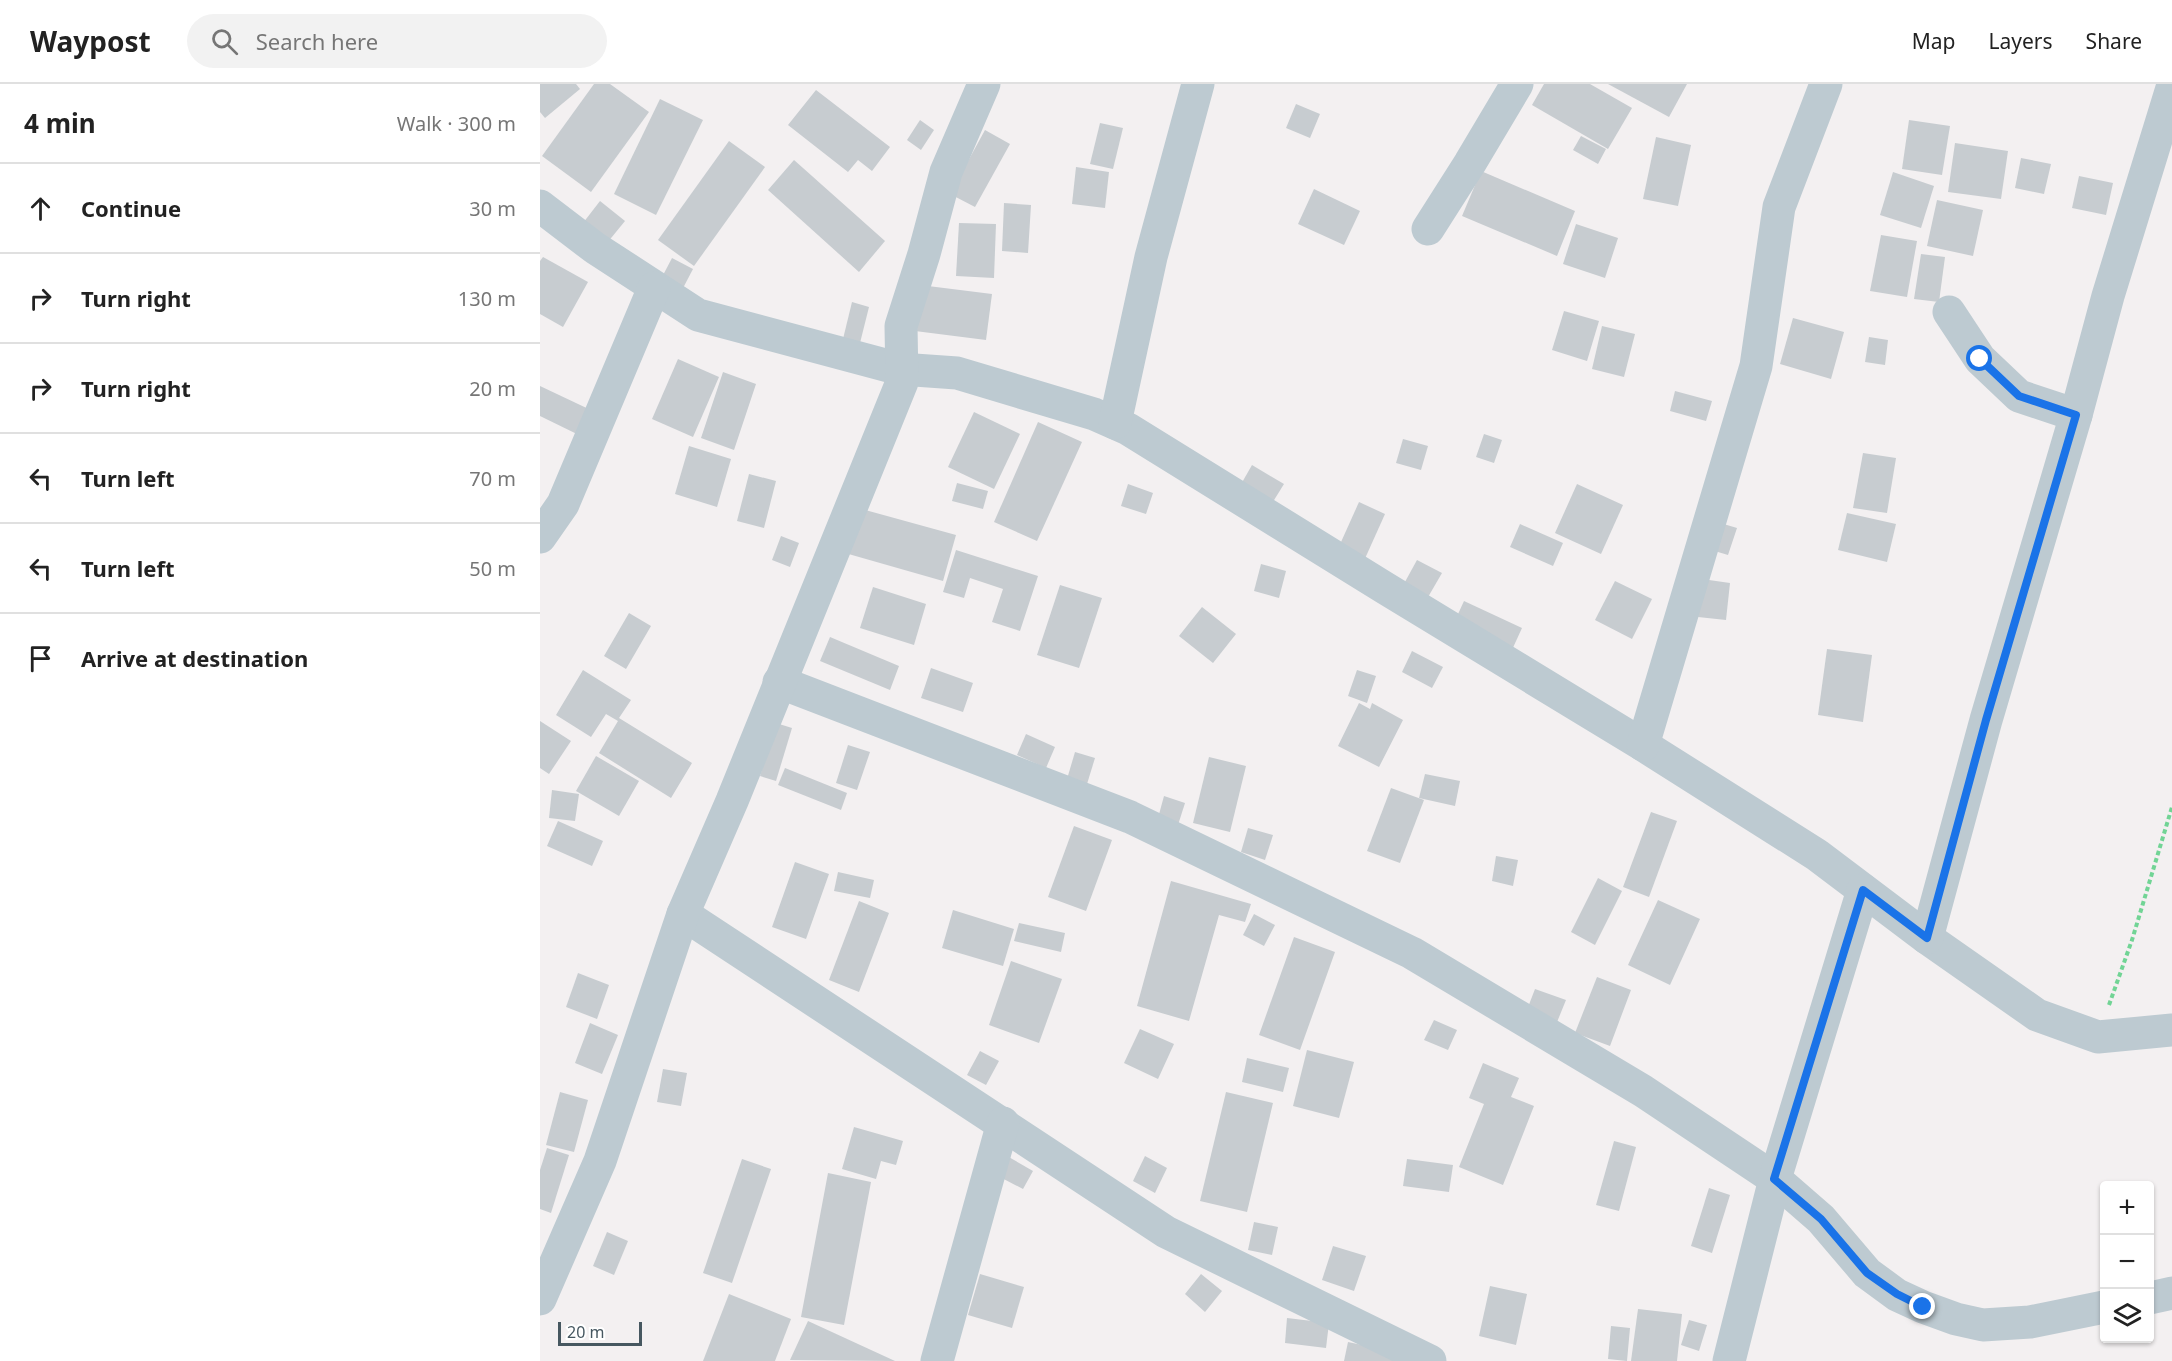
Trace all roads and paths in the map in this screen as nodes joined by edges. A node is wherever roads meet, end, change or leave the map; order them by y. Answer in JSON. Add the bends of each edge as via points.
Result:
{"nodes":[{"id":1,"x":984,"y":84,"type":"edge"},
{"id":2,"x":1197,"y":84,"type":"edge"},
{"id":3,"x":1516,"y":84,"type":"edge"},
{"id":4,"x":1826,"y":84,"type":"edge"},
{"id":5,"x":2172,"y":88,"type":"edge"},
{"id":6,"x":540,"y":206,"type":"edge"},
{"id":7,"x":1428,"y":229,"type":"dead end"},
{"id":8,"x":654,"y":288,"type":"junction"},
{"id":9,"x":1949,"y":312,"type":"dead end"},
{"id":10,"x":900,"y":369,"type":"junction"},
{"id":11,"x":2076,"y":415,"type":"junction"},
{"id":12,"x":1115,"y":423,"type":"junction"},
{"id":13,"x":540,"y":537,"type":"edge"},
{"id":14,"x":779,"y":682,"type":"junction"},
{"id":15,"x":1642,"y":745,"type":"junction"},
{"id":16,"x":2172,"y":807,"type":"edge"},
{"id":17,"x":1863,"y":890,"type":"junction"},
{"id":18,"x":683,"y":914,"type":"junction"},
{"id":19,"x":1927,"y":938,"type":"junction"},
{"id":20,"x":2172,"y":1030,"type":"edge"},
{"id":21,"x":2098,"y":1037,"type":"junction"},
{"id":22,"x":1003,"y":1123,"type":"junction"},
{"id":23,"x":1774,"y":1179,"type":"junction"},
{"id":24,"x":2172,"y":1293,"type":"edge"},
{"id":25,"x":2154,"y":1297,"type":"edge"},
{"id":26,"x":540,"y":1299,"type":"edge"},
{"id":27,"x":2100,"y":1308,"type":"edge"},
{"id":28,"x":937,"y":1361,"type":"edge"},
{"id":29,"x":1430,"y":1361,"type":"edge"},
{"id":30,"x":1729,"y":1361,"type":"edge"}],
"edges":[{"from":1,"to":10,"type":"street","via":[[946,172],[901,326]]},
{"from":2,"to":12,"type":"street","via":[[1151,257]]},
{"from":3,"to":7,"type":"street"},
{"from":4,"to":15,"type":"street","via":[[1779,207],[1756,366]]},
{"from":5,"to":11,"type":"street"},
{"from":6,"to":8,"type":"street"},
{"from":8,"to":10,"type":"street","via":[[698,315]]},
{"from":8,"to":13,"type":"street","via":[[563,504]]},
{"from":9,"to":11,"type":"street","via":[[1980,359],[2019,396]]},
{"from":10,"to":12,"type":"street","via":[[957,373]]},
{"from":10,"to":14,"type":"street","via":[[902,382]]},
{"from":11,"to":19,"type":"street"},
{"from":12,"to":15,"type":"street"},
{"from":14,"to":18,"type":"street"},
{"from":14,"to":23,"type":"street","via":[[1130,817],[1412,953],[1643,1092]]},
{"from":15,"to":17,"type":"street","via":[[1817,855]]},
{"from":16,"to":21,"type":"path","via":[[2133,940]]},
{"from":17,"to":19,"type":"street"},
{"from":17,"to":23,"type":"street"},
{"from":18,"to":22,"type":"street"},
{"from":18,"to":26,"type":"street","via":[[600,1161]]},
{"from":19,"to":21,"type":"street","via":[[2037,1015]]},
{"from":20,"to":21,"type":"street"},
{"from":22,"to":28,"type":"street"},
{"from":22,"to":29,"type":"street","via":[[1166,1232]]},
{"from":23,"to":27,"type":"street","via":[[1821,1219],[1867,1273],[1923,1307],[1983,1325],[2030,1322]]},
{"from":23,"to":30,"type":"street"},
{"from":24,"to":25,"type":"street"}]}
